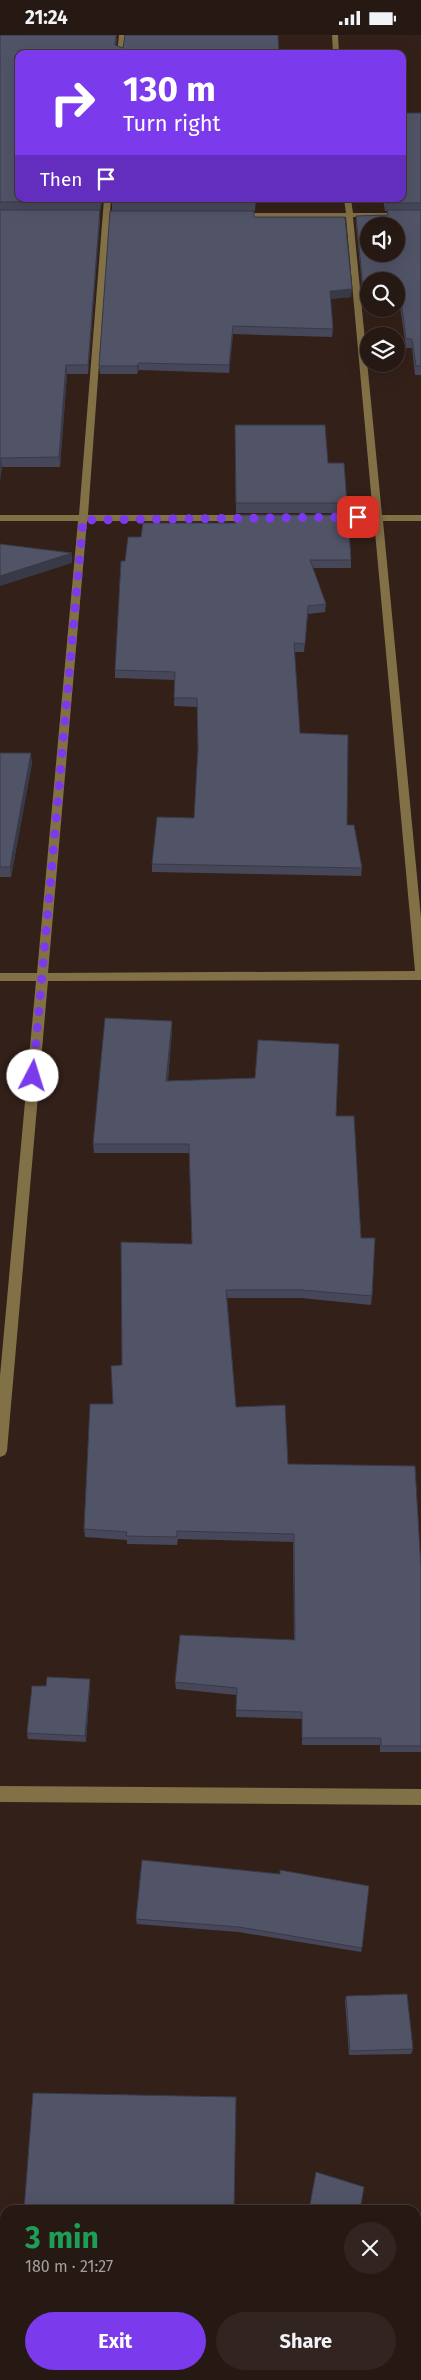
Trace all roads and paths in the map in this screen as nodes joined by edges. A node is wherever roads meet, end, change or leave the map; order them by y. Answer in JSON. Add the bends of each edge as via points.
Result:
{"nodes":[{"id":1,"x":122,"y":35,"type":"edge"},
{"id":2,"x":335,"y":35,"type":"edge"},
{"id":3,"x":120,"y":50,"type":"edge"},
{"id":4,"x":336,"y":50,"type":"edge"},
{"id":5,"x":107,"y":202,"type":"edge"},
{"id":6,"x":348,"y":202,"type":"edge"},
{"id":7,"x":232,"y":215,"type":"edge"},
{"id":8,"x":350,"y":215,"type":"junction"},
{"id":9,"x":421,"y":215,"type":"edge"},
{"id":10,"x":378,"y":517,"type":"junction"},
{"id":11,"x":421,"y":517,"type":"edge"},
{"id":12,"x":0,"y":518,"type":"edge"},
{"id":13,"x":260,"y":518,"type":"edge"},
{"id":14,"x":318,"y":518,"type":"edge"},
{"id":15,"x":83,"y":520,"type":"junction"},
{"id":16,"x":421,"y":975,"type":"edge"},
{"id":17,"x":0,"y":977,"type":"edge"},
{"id":18,"x":42,"y":977,"type":"junction"},
{"id":19,"x":0,"y":1451,"type":"edge"},
{"id":20,"x":0,"y":1794,"type":"edge"},
{"id":21,"x":421,"y":1797,"type":"edge"}],
"edges":[{"from":1,"to":3,"type":"street"},
{"from":2,"to":4,"type":"street"},
{"from":5,"to":15,"type":"street"},
{"from":6,"to":8,"type":"street"},
{"from":7,"to":8,"type":"street"},
{"from":8,"to":9,"type":"street"},
{"from":8,"to":10,"type":"street"},
{"from":10,"to":11,"type":"street"},
{"from":10,"to":14,"type":"street"},
{"from":10,"to":16,"type":"street"},
{"from":12,"to":15,"type":"street"},
{"from":13,"to":15,"type":"street"},
{"from":15,"to":18,"type":"street"},
{"from":16,"to":18,"type":"street"},
{"from":17,"to":18,"type":"street"},
{"from":18,"to":19,"type":"street"},
{"from":20,"to":21,"type":"street"}]}
